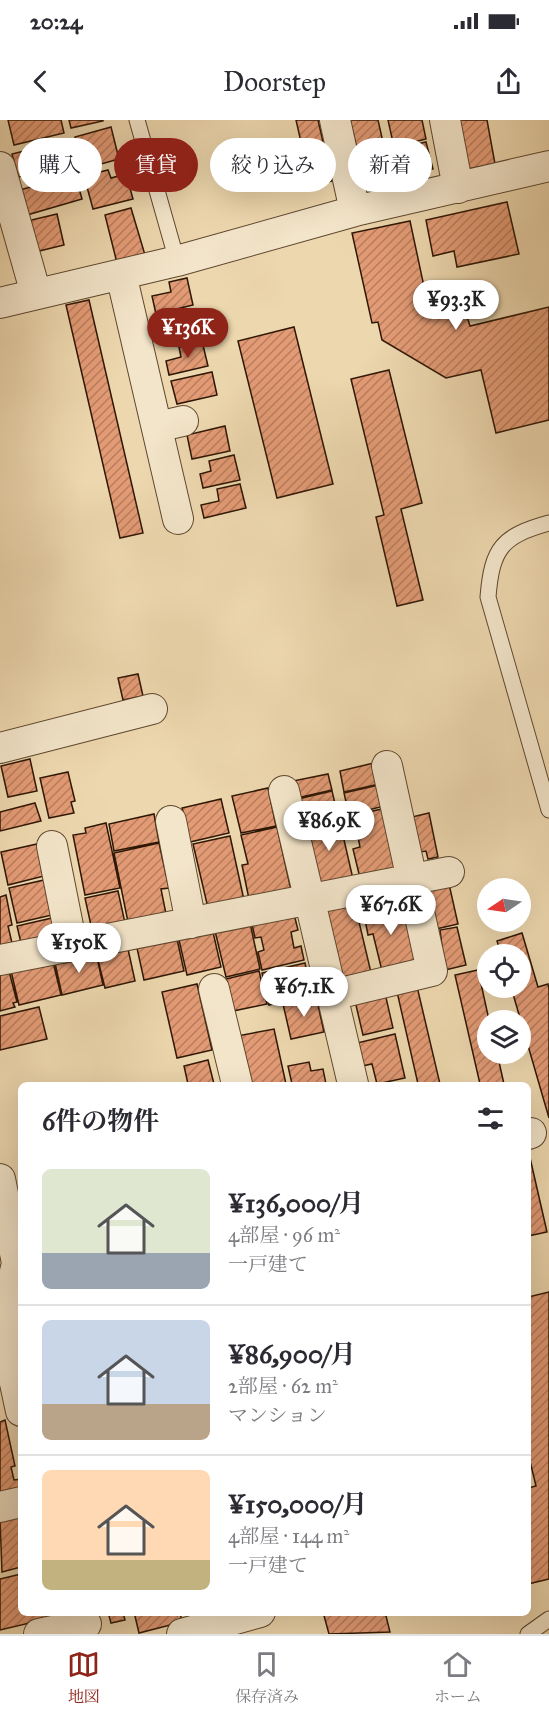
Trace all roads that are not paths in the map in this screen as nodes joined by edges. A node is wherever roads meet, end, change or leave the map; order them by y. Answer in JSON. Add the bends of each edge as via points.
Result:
{"nodes":[{"id":1,"x":137,"y":120,"type":"edge"},
{"id":2,"x":335,"y":120,"type":"edge"},
{"id":3,"x":445,"y":120,"type":"edge"},
{"id":4,"x":549,"y":166,"type":"edge"},
{"id":5,"x":0,"y":167,"type":"edge"},
{"id":6,"x":458,"y":188,"type":"junction"},
{"id":7,"x":356,"y":211,"type":"junction"},
{"id":8,"x":177,"y":261,"type":"junction"},
{"id":9,"x":121,"y":274,"type":"junction"},
{"id":10,"x":36,"y":294,"type":"junction"},
{"id":11,"x":0,"y":303,"type":"edge"},
{"id":12,"x":178,"y":519,"type":"dead end"},
{"id":13,"x":549,"y":523,"type":"edge"},
{"id":14,"x":152,"y":709,"type":"dead end"},
{"id":15,"x":0,"y":748,"type":"edge"},
{"id":16,"x":387,"y":766,"type":"dead end"},
{"id":17,"x":284,"y":791,"type":"dead end"},
{"id":18,"x":549,"y":810,"type":"edge"},
{"id":19,"x":171,"y":821,"type":"dead end"},
{"id":20,"x":52,"y":846,"type":"dead end"},
{"id":21,"x":449,"y":872,"type":"dead end"},
{"id":22,"x":412,"y":880,"type":"junction"},
{"id":23,"x":309,"y":900,"type":"junction"},
{"id":24,"x":191,"y":923,"type":"junction"},
{"id":25,"x":72,"y":946,"type":"junction"},
{"id":26,"x":0,"y":960,"type":"edge"},
{"id":27,"x":214,"y":989,"type":"dead end"},
{"id":28,"x":332,"y":996,"type":"junction"},
{"id":29,"x":237,"y":1082,"type":"edge"},
{"id":30,"x":353,"y":1082,"type":"edge"},
{"id":31,"x":0,"y":1179,"type":"edge"},
{"id":32,"x":13,"y":1257,"type":"edge"},
{"id":33,"x":6,"y":1376,"type":"edge"},
{"id":34,"x":18,"y":1404,"type":"edge"},
{"id":35,"x":18,"y":1503,"type":"edge"},
{"id":36,"x":0,"y":1507,"type":"edge"},
{"id":37,"x":246,"y":1616,"type":"edge"},
{"id":38,"x":549,"y":1619,"type":"edge"},
{"id":39,"x":86,"y":1623,"type":"edge"},
{"id":40,"x":39,"y":1634,"type":"edge"},
{"id":41,"x":182,"y":1634,"type":"edge"},
{"id":42,"x":528,"y":1634,"type":"edge"}],
"edges":[{"from":1,"to":8,"type":"lane"},
{"from":2,"to":7,"type":"street"},
{"from":3,"to":6,"type":"street"},
{"from":4,"to":6,"type":"street"},
{"from":5,"to":10,"type":"street"},
{"from":6,"to":7,"type":"street"},
{"from":7,"to":8,"type":"street"},
{"from":8,"to":9,"type":"street"},
{"from":9,"to":10,"type":"street"},
{"from":9,"to":12,"type":"street","via":[[170,424]]},
{"from":10,"to":11,"type":"street"},
{"from":13,"to":18,"type":"lane","via":[[528,529],[504,543],[491,564],[489,597]]},
{"from":14,"to":15,"type":"street"},
{"from":16,"to":22,"type":"street"},
{"from":17,"to":23,"type":"street"},
{"from":19,"to":24,"type":"street"},
{"from":20,"to":25,"type":"street"},
{"from":21,"to":22,"type":"street"},
{"from":22,"to":23,"type":"street"},
{"from":22,"to":28,"type":"street","via":[[432,971]]},
{"from":23,"to":24,"type":"street"},
{"from":23,"to":28,"type":"street"},
{"from":24,"to":25,"type":"street"},
{"from":25,"to":26,"type":"street"},
{"from":27,"to":29,"type":"street"},
{"from":28,"to":30,"type":"street"},
{"from":31,"to":32,"type":"street"},
{"from":32,"to":33,"type":"street"},
{"from":33,"to":34,"type":"street"},
{"from":35,"to":36,"type":"street"},
{"from":37,"to":41,"type":"street"},
{"from":38,"to":42,"type":"lane"},
{"from":39,"to":40,"type":"street"}]}
